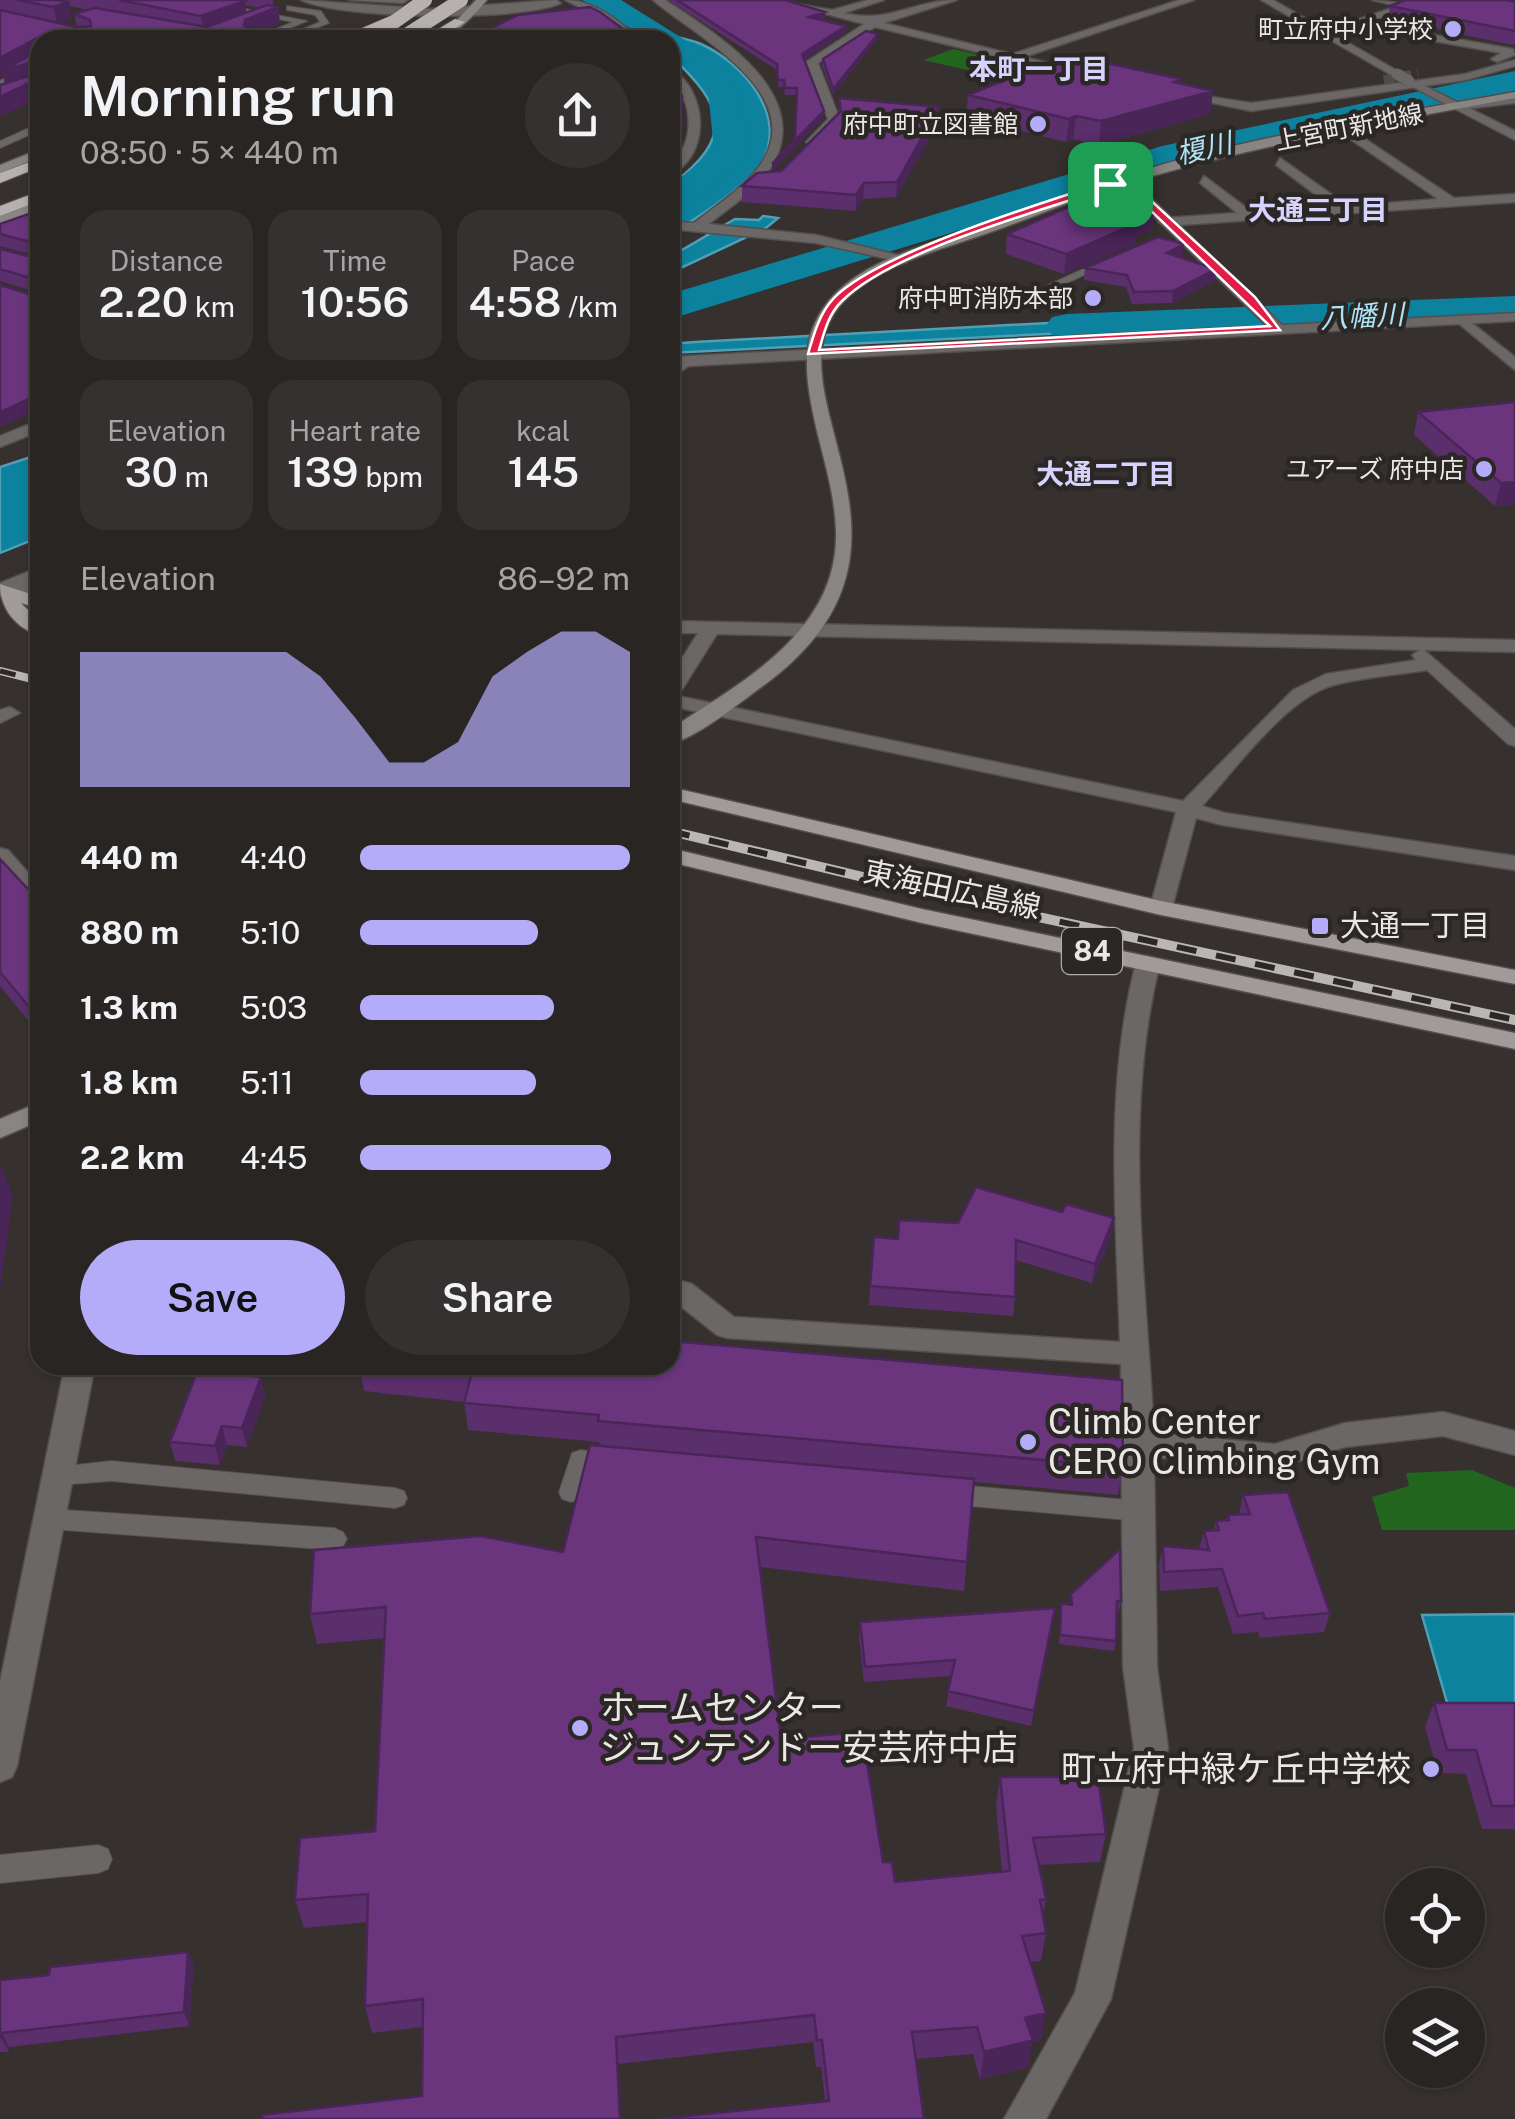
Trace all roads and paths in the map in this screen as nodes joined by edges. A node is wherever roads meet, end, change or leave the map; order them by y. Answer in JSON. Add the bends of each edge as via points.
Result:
{"nodes":[{"id":1,"x":188,"y":0,"type":"edge"},
{"id":2,"x":249,"y":0,"type":"edge"},
{"id":3,"x":306,"y":0,"type":"edge"},
{"id":4,"x":425,"y":0,"type":"edge"},
{"id":5,"x":438,"y":0,"type":"edge"},
{"id":6,"x":462,"y":0,"type":"edge"},
{"id":7,"x":658,"y":0,"type":"edge"},
{"id":8,"x":778,"y":0,"type":"edge"},
{"id":9,"x":821,"y":0,"type":"edge"},
{"id":10,"x":879,"y":0,"type":"edge"},
{"id":11,"x":952,"y":0,"type":"edge"},
{"id":12,"x":1189,"y":0,"type":"edge"},
{"id":13,"x":1266,"y":0,"type":"edge"},
{"id":14,"x":1377,"y":0,"type":"edge"},
{"id":15,"x":565,"y":1,"type":"edge"},
{"id":16,"x":481,"y":3,"type":"edge"},
{"id":17,"x":407,"y":4,"type":"edge"},
{"id":18,"x":802,"y":5,"type":"junction"},
{"id":19,"x":343,"y":12,"type":"edge"},
{"id":20,"x":834,"y":13,"type":"junction"},
{"id":21,"x":263,"y":18,"type":"edge"},
{"id":22,"x":875,"y":22,"type":"junction"},
{"id":23,"x":248,"y":23,"type":"edge"},
{"id":24,"x":279,"y":30,"type":"edge"},
{"id":25,"x":314,"y":30,"type":"edge"},
{"id":26,"x":314,"y":30,"type":"edge"},
{"id":27,"x":366,"y":30,"type":"edge"},
{"id":28,"x":374,"y":30,"type":"edge"},
{"id":29,"x":390,"y":30,"type":"edge"},
{"id":30,"x":415,"y":30,"type":"edge"},
{"id":31,"x":445,"y":30,"type":"edge"},
{"id":32,"x":622,"y":30,"type":"edge"},
{"id":33,"x":1014,"y":40,"type":"dead end"},
{"id":34,"x":977,"y":51,"type":"junction"},
{"id":35,"x":1514,"y":56,"type":"edge"},
{"id":36,"x":1010,"y":58,"type":"junction"},
{"id":37,"x":30,"y":67,"type":"edge"},
{"id":38,"x":22,"y":74,"type":"junction"},
{"id":39,"x":1084,"y":74,"type":"edge"},
{"id":40,"x":30,"y":76,"type":"edge"},
{"id":41,"x":1384,"y":80,"type":"tunnel mouth"},
{"id":42,"x":1416,"y":82,"type":"junction"},
{"id":43,"x":0,"y":84,"type":"edge"},
{"id":44,"x":680,"y":84,"type":"edge"},
{"id":45,"x":1156,"y":90,"type":"edge"},
{"id":46,"x":1515,"y":98,"type":"edge"},
{"id":47,"x":1284,"y":102,"type":"junction"},
{"id":48,"x":1452,"y":104,"type":"junction"},
{"id":49,"x":30,"y":127,"type":"edge"},
{"id":50,"x":1341,"y":127,"type":"junction"},
{"id":51,"x":30,"y":130,"type":"edge"},
{"id":52,"x":1515,"y":136,"type":"edge"},
{"id":53,"x":0,"y":145,"type":"edge"},
{"id":54,"x":0,"y":154,"type":"edge"},
{"id":55,"x":798,"y":156,"type":"edge"},
{"id":56,"x":30,"y":157,"type":"edge"},
{"id":57,"x":1280,"y":162,"type":"dead end"},
{"id":58,"x":680,"y":164,"type":"edge"},
{"id":59,"x":30,"y":166,"type":"edge"},
{"id":60,"x":0,"y":169,"type":"edge"},
{"id":61,"x":30,"y":175,"type":"edge"},
{"id":62,"x":0,"y":178,"type":"edge"},
{"id":63,"x":774,"y":180,"type":"edge"},
{"id":64,"x":1204,"y":180,"type":"dead end"},
{"id":65,"x":748,"y":181,"type":"junction"},
{"id":66,"x":1110,"y":184,"type":"junction"},
{"id":67,"x":0,"y":186,"type":"edge"},
{"id":68,"x":30,"y":196,"type":"edge"},
{"id":69,"x":0,"y":198,"type":"edge"},
{"id":70,"x":30,"y":198,"type":"edge"},
{"id":71,"x":1515,"y":198,"type":"edge"},
{"id":72,"x":30,"y":200,"type":"edge"},
{"id":73,"x":1451,"y":202,"type":"junction"},
{"id":74,"x":1344,"y":210,"type":"junction"},
{"id":75,"x":0,"y":211,"type":"edge"},
{"id":76,"x":1249,"y":216,"type":"junction"},
{"id":77,"x":0,"y":221,"type":"edge"},
{"id":78,"x":680,"y":226,"type":"edge"},
{"id":79,"x":692,"y":227,"type":"junction"},
{"id":80,"x":1171,"y":228,"type":"junction"},
{"id":81,"x":1159,"y":241,"type":"edge"},
{"id":82,"x":1124,"y":256,"type":"edge"},
{"id":83,"x":902,"y":260,"type":"junction"},
{"id":84,"x":1054,"y":285,"type":"dead end"},
{"id":85,"x":1515,"y":318,"type":"edge"},
{"id":86,"x":1464,"y":320,"type":"junction"},
{"id":87,"x":1277,"y":328,"type":"junction"},
{"id":88,"x":816,"y":344,"type":"junction"},
{"id":89,"x":689,"y":360,"type":"junction"},
{"id":90,"x":680,"y":361,"type":"edge"},
{"id":91,"x":1515,"y":365,"type":"edge"},
{"id":92,"x":680,"y":367,"type":"edge"},
{"id":93,"x":30,"y":429,"type":"edge"},
{"id":94,"x":0,"y":442,"type":"edge"},
{"id":95,"x":30,"y":576,"type":"edge"},
{"id":96,"x":0,"y":590,"type":"edge"},
{"id":97,"x":30,"y":592,"type":"edge"},
{"id":98,"x":30,"y":600,"type":"edge"},
{"id":99,"x":30,"y":623,"type":"edge"},
{"id":100,"x":680,"y":628,"type":"edge"},
{"id":101,"x":711,"y":628,"type":"junction"},
{"id":102,"x":809,"y":632,"type":"junction"},
{"id":103,"x":1411,"y":644,"type":"junction"},
{"id":104,"x":1515,"y":646,"type":"edge"},
{"id":105,"x":1430,"y":664,"type":"junction"},
{"id":106,"x":680,"y":680,"type":"edge"},
{"id":107,"x":680,"y":700,"type":"edge"},
{"id":108,"x":712,"y":710,"type":"junction"},
{"id":109,"x":680,"y":731,"type":"edge"},
{"id":110,"x":1515,"y":740,"type":"edge"},
{"id":111,"x":680,"y":795,"type":"edge"},
{"id":112,"x":1188,"y":808,"type":"junction"},
{"id":113,"x":0,"y":855,"type":"edge"},
{"id":114,"x":680,"y":858,"type":"edge"},
{"id":115,"x":1515,"y":863,"type":"edge"},
{"id":116,"x":30,"y":889,"type":"edge"},
{"id":117,"x":1160,"y":908,"type":"junction"},
{"id":118,"x":1148,"y":963,"type":"junction"},
{"id":119,"x":1515,"y":977,"type":"edge"},
{"id":120,"x":1515,"y":1042,"type":"edge"},
{"id":121,"x":30,"y":1116,"type":"edge"},
{"id":122,"x":0,"y":1129,"type":"edge"},
{"id":123,"x":680,"y":1290,"type":"edge"},
{"id":124,"x":1136,"y":1354,"type":"junction"},
{"id":125,"x":78,"y":1375,"type":"edge"},
{"id":126,"x":1515,"y":1442,"type":"edge"},
{"id":127,"x":1139,"y":1444,"type":"junction"},
{"id":128,"x":634,"y":1465,"type":"edge"},
{"id":129,"x":58,"y":1475,"type":"junction"},
{"id":130,"x":572,"y":1492,"type":"dead end"},
{"id":131,"x":924,"y":1492,"type":"edge"},
{"id":132,"x":396,"y":1498,"type":"dead end"},
{"id":133,"x":1139,"y":1511,"type":"junction"},
{"id":134,"x":50,"y":1519,"type":"junction"},
{"id":135,"x":334,"y":1539,"type":"dead end"},
{"id":136,"x":0,"y":1766,"type":"edge"},
{"id":137,"x":98,"y":1859,"type":"dead end"},
{"id":138,"x":0,"y":1868,"type":"edge"},
{"id":139,"x":1024,"y":2119,"type":"edge"}],
"edges":[{"from":1,"to":24,"type":"lane","via":[[303,21]]},
{"from":2,"to":25,"type":"lane","via":[[324,18]]},
{"from":3,"to":19,"type":"street"},
{"from":4,"to":28,"type":"highway","bridge":true},
{"from":5,"to":29,"type":"highway","bridge":true},
{"from":6,"to":30,"type":"highway","bridge":true},
{"from":7,"to":65,"type":"street","via":[[747,64],[768,92],[776,131],[768,164]]},
{"from":8,"to":18,"type":"street"},
{"from":9,"to":18,"type":"street"},
{"from":10,"to":20,"type":"street"},
{"from":11,"to":22,"type":"street"},
{"from":12,"to":36,"type":"street"},
{"from":13,"to":42,"type":"street","bridge":true},
{"from":14,"to":35,"type":"street","via":[[1412,5],[1354,24]]},
{"from":15,"to":16,"type":"street"},
{"from":15,"to":32,"type":"street","via":[[597,10]]},
{"from":16,"to":17,"type":"street"},
{"from":16,"to":31,"type":"highway"},
{"from":17,"to":19,"type":"street"},
{"from":17,"to":27,"type":"main road"},
{"from":18,"to":20,"type":"street"},
{"from":19,"to":26,"type":"lane"},
{"from":20,"to":22,"type":"street"},
{"from":21,"to":23,"type":"lane"},
{"from":22,"to":34,"type":"street"},
{"from":22,"to":55,"type":"street","via":[[812,62],[834,120]]},
{"from":33,"to":34,"type":"street"},
{"from":34,"to":36,"type":"street"},
{"from":35,"to":42,"type":"street","via":[[1466,78]]},
{"from":36,"to":39,"type":"street"},
{"from":37,"to":38,"type":"lane"},
{"from":38,"to":40,"type":"lane"},
{"from":38,"to":43,"type":"lane"},
{"from":41,"to":47,"type":"street"},
{"from":42,"to":47,"type":"street"},
{"from":42,"to":48,"type":"street"},
{"from":44,"to":58,"type":"street","via":[[691,98],[696,128]]},
{"from":45,"to":47,"type":"street","via":[[1229,106]]},
{"from":46,"to":48,"type":"street"},
{"from":48,"to":50,"type":"main road","name":"上宮町新地線"},
{"from":48,"to":52,"type":"street"},
{"from":49,"to":53,"type":"lane"},
{"from":50,"to":66,"type":"main road","name":"上宮町新地線"},
{"from":50,"to":73,"type":"street"},
{"from":51,"to":54,"type":"lane"},
{"from":56,"to":60,"type":"main road"},
{"from":57,"to":74,"type":"street"},
{"from":59,"to":62,"type":"highway"},
{"from":61,"to":67,"type":"highway"},
{"from":63,"to":65,"type":"street"},
{"from":64,"to":76,"type":"street"},
{"from":65,"to":79,"type":"street"},
{"from":66,"to":80,"type":"street","via":[[1142,197]]},
{"from":66,"to":83,"type":"main road","name":"上宮町新地線"},
{"from":68,"to":69,"type":"highway"},
{"from":70,"to":75,"type":"highway"},
{"from":71,"to":73,"type":"street"},
{"from":72,"to":77,"type":"main road"},
{"from":73,"to":74,"type":"street"},
{"from":74,"to":76,"type":"street"},
{"from":76,"to":80,"type":"street"},
{"from":78,"to":79,"type":"street"},
{"from":79,"to":83,"type":"street","via":[[857,244]]},
{"from":80,"to":81,"type":"lane"},
{"from":80,"to":87,"type":"street"},
{"from":82,"to":84,"type":"lane"},
{"from":83,"to":88,"type":"main road","name":"上宮町新地線","via":[[838,300]]},
{"from":85,"to":86,"type":"street"},
{"from":86,"to":87,"type":"street"},
{"from":86,"to":91,"type":"street"},
{"from":87,"to":88,"type":"street"},
{"from":88,"to":89,"type":"street"},
{"from":88,"to":102,"type":"main road","via":[[845,534],[838,578]]},
{"from":89,"to":90,"type":"street"},
{"from":89,"to":92,"type":"street"},
{"from":93,"to":94,"type":"street"},
{"from":95,"to":96,"type":"street"},
{"from":96,"to":97,"type":"street"},
{"from":96,"to":98,"type":"main road"},
{"from":96,"to":99,"type":"main road"},
{"from":100,"to":101,"type":"street"},
{"from":101,"to":102,"type":"street"},
{"from":101,"to":106,"type":"street"},
{"from":102,"to":103,"type":"street"},
{"from":102,"to":108,"type":"main road","via":[[774,668]]},
{"from":103,"to":104,"type":"street"},
{"from":103,"to":105,"type":"street"},
{"from":105,"to":110,"type":"street"},
{"from":105,"to":112,"type":"street","via":[[1326,680],[1300,694]]},
{"from":107,"to":108,"type":"street"},
{"from":108,"to":109,"type":"main road"},
{"from":108,"to":112,"type":"street"},
{"from":111,"to":117,"type":"main road","name":"東海田広島線","number":"84"},
{"from":112,"to":115,"type":"street","via":[[1222,819]]},
{"from":112,"to":117,"type":"street"},
{"from":113,"to":116,"type":"street"},
{"from":114,"to":118,"type":"main road","name":"東海田広島線","number":"84"},
{"from":117,"to":119,"type":"main road","name":"東海田広島線","number":"84"},
{"from":118,"to":120,"type":"main road","name":"東海田広島線","number":"84"},
{"from":118,"to":124,"type":"street","via":[[1135,1014],[1127,1161]]},
{"from":121,"to":122,"type":"main road"},
{"from":123,"to":124,"type":"street","via":[[726,1327]]},
{"from":124,"to":127,"type":"street"},
{"from":125,"to":129,"type":"street"},
{"from":126,"to":127,"type":"street","via":[[1444,1424],[1345,1434],[1275,1456]]},
{"from":127,"to":133,"type":"street"},
{"from":128,"to":130,"type":"lane","via":[[581,1460]]},
{"from":129,"to":132,"type":"lane","via":[[111,1471]]},
{"from":129,"to":134,"type":"street"},
{"from":131,"to":133,"type":"lane"},
{"from":133,"to":139,"type":"street","via":[[1140,1667],[1151,1748],[1092,2000]]},
{"from":134,"to":135,"type":"lane"},
{"from":134,"to":136,"type":"street"},
{"from":137,"to":138,"type":"lane"}]}
